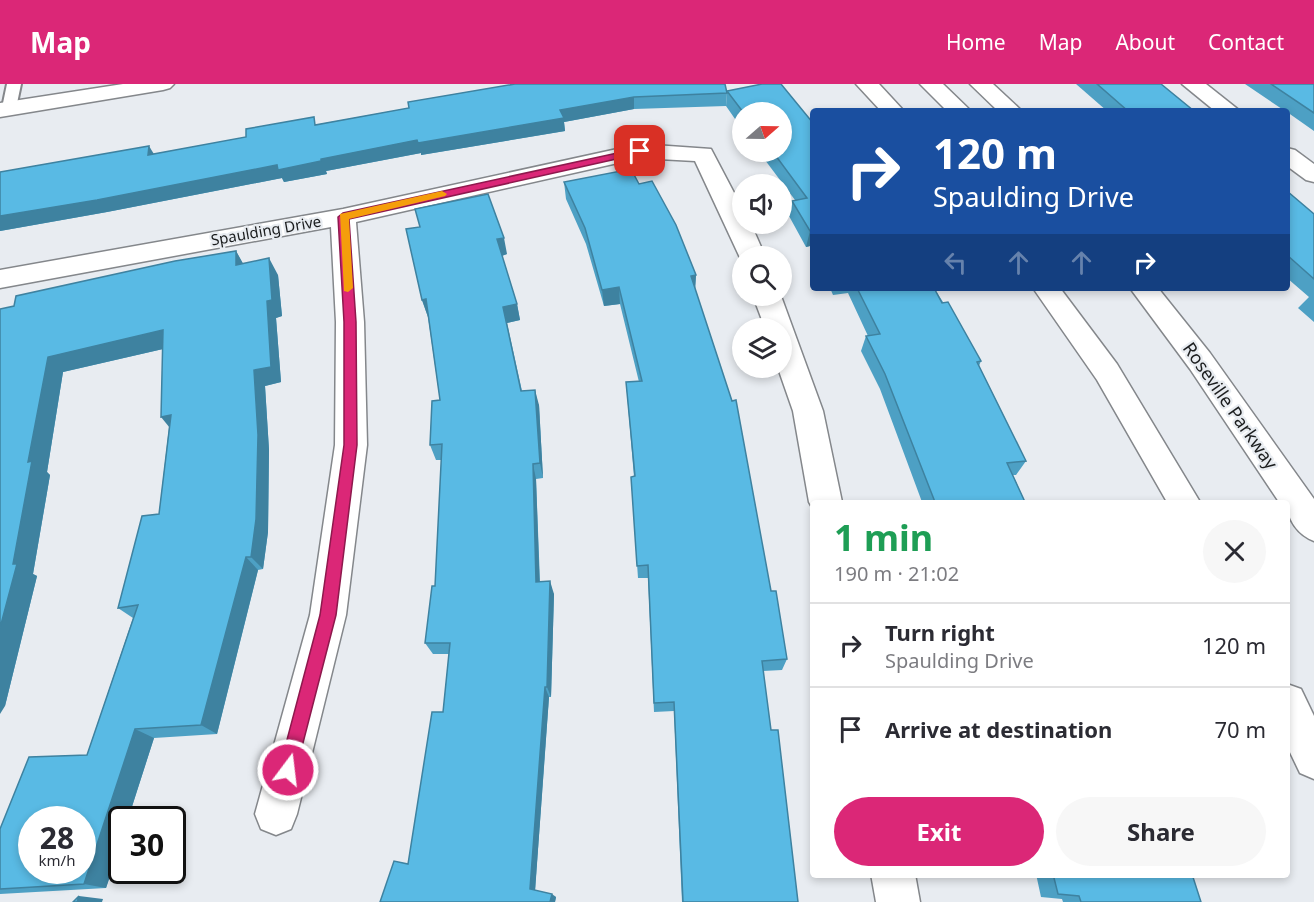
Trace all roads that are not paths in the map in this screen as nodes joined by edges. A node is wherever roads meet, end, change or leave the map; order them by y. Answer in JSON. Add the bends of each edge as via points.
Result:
{"nodes":[{"id":1,"x":14,"y":84,"type":"edge"},
{"id":2,"x":163,"y":84,"type":"edge"},
{"id":3,"x":867,"y":84,"type":"edge"},
{"id":4,"x":931,"y":84,"type":"edge"},
{"id":5,"x":981,"y":84,"type":"edge"},
{"id":6,"x":1193,"y":84,"type":"edge"},
{"id":7,"x":890,"y":108,"type":"edge"},
{"id":8,"x":957,"y":108,"type":"edge"},
{"id":9,"x":1008,"y":108,"type":"edge"},
{"id":10,"x":1225,"y":108,"type":"edge"},
{"id":11,"x":3,"y":109,"type":"edge"},
{"id":12,"x":1290,"y":157,"type":"edge"},
{"id":13,"x":1314,"y":175,"type":"edge"},
{"id":14,"x":343,"y":217,"type":"junction"},
{"id":15,"x":748,"y":246,"type":"edge"},
{"id":16,"x":0,"y":279,"type":"edge"},
{"id":17,"x":1048,"y":291,"type":"edge"},
{"id":18,"x":1145,"y":291,"type":"edge"},
{"id":19,"x":792,"y":365,"type":"edge"},
{"id":20,"x":826,"y":500,"type":"edge"},
{"id":21,"x":1183,"y":500,"type":"edge"},
{"id":22,"x":1314,"y":526,"type":"edge"},
{"id":23,"x":1290,"y":709,"type":"edge"},
{"id":24,"x":1314,"y":759,"type":"edge"},
{"id":25,"x":276,"y":814,"type":"dead end"},
{"id":26,"x":894,"y":878,"type":"edge"},
{"id":27,"x":898,"y":902,"type":"edge"}],
"edges":[{"from":1,"to":11,"type":"lane"},
{"from":2,"to":11,"type":"street"},
{"from":3,"to":7,"type":"street"},
{"from":4,"to":8,"type":"street"},
{"from":5,"to":9,"type":"street"},
{"from":6,"to":10,"type":"street"},
{"from":12,"to":13,"type":"street"},
{"from":14,"to":15,"type":"street","name":"Spaulding Drive","via":[[640,151],[703,154]]},
{"from":14,"to":16,"type":"street","name":"Spaulding Drive"},
{"from":14,"to":25,"type":"street","via":[[350,322],[351,445],[328,615]]},
{"from":17,"to":21,"type":"street","via":[[1107,372]]},
{"from":18,"to":22,"type":"street","name":"Roseville Parkway","via":[[1200,361]]},
{"from":19,"to":20,"type":"street","via":[[808,411]]},
{"from":23,"to":24,"type":"street"},
{"from":26,"to":27,"type":"street"}]}
